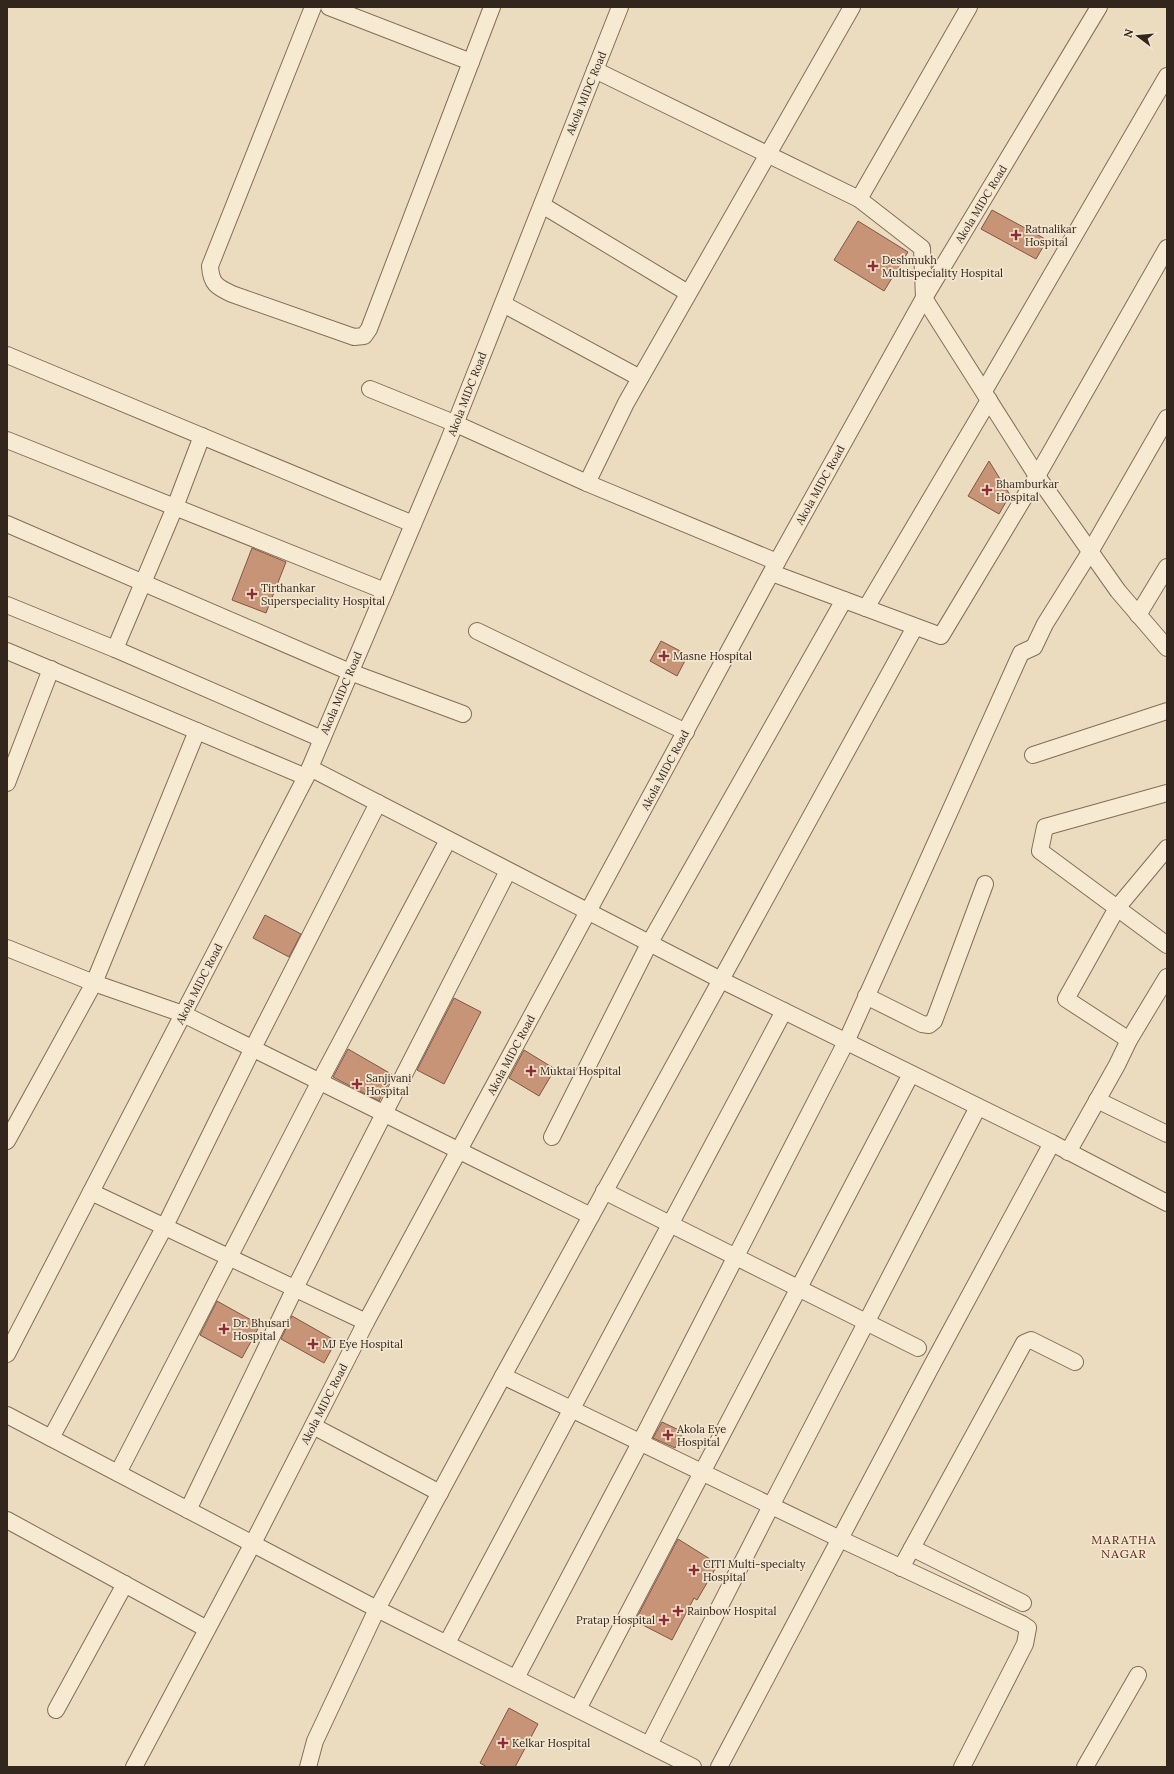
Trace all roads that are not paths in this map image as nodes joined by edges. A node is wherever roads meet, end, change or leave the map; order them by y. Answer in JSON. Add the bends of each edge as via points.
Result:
{"nodes":[{"id":1,"x":313,"y":7,"type":"edge"},
{"id":2,"x":329,"y":7,"type":"edge"},
{"id":3,"x":492,"y":7,"type":"edge"},
{"id":4,"x":620,"y":7,"type":"edge"},
{"id":5,"x":852,"y":7,"type":"edge"},
{"id":6,"x":969,"y":7,"type":"edge"},
{"id":7,"x":1099,"y":7,"type":"edge"},
{"id":8,"x":471,"y":62,"type":"junction"},
{"id":9,"x":595,"y":70,"type":"junction"},
{"id":10,"x":1167,"y":76,"type":"edge"},
{"id":11,"x":767,"y":154,"type":"junction"},
{"id":12,"x":859,"y":198,"type":"junction"},
{"id":13,"x":542,"y":205,"type":"junction"},
{"id":14,"x":1167,"y":248,"type":"edge"},
{"id":15,"x":688,"y":293,"type":"junction"},
{"id":16,"x":924,"y":298,"type":"junction"},
{"id":17,"x":503,"y":304,"type":"junction"},
{"id":18,"x":7,"y":355,"type":"edge"},
{"id":19,"x":640,"y":378,"type":"junction"},
{"id":20,"x":370,"y":389,"type":"dead end"},
{"id":21,"x":987,"y":396,"type":"junction"},
{"id":22,"x":1167,"y":418,"type":"edge"},
{"id":23,"x":454,"y":423,"type":"junction"},
{"id":24,"x":202,"y":436,"type":"junction"},
{"id":25,"x":7,"y":440,"type":"edge"},
{"id":26,"x":1037,"y":476,"type":"junction"},
{"id":27,"x":587,"y":482,"type":"junction"},
{"id":28,"x":175,"y":507,"type":"junction"},
{"id":29,"x":7,"y":524,"type":"edge"},
{"id":30,"x":413,"y":524,"type":"junction"},
{"id":31,"x":1090,"y":552,"type":"junction"},
{"id":32,"x":774,"y":567,"type":"junction"},
{"id":33,"x":1167,"y":567,"type":"edge"},
{"id":34,"x":143,"y":583,"type":"junction"},
{"id":35,"x":385,"y":591,"type":"junction"},
{"id":36,"x":844,"y":600,"type":"junction"},
{"id":37,"x":7,"y":605,"type":"edge"},
{"id":38,"x":866,"y":608,"type":"junction"},
{"id":39,"x":1138,"y":615,"type":"junction"},
{"id":40,"x":915,"y":626,"type":"junction"},
{"id":41,"x":477,"y":631,"type":"dead end"},
{"id":42,"x":1167,"y":648,"type":"edge"},
{"id":43,"x":115,"y":649,"type":"junction"},
{"id":44,"x":7,"y":651,"type":"edge"},
{"id":45,"x":51,"y":669,"type":"junction"},
{"id":46,"x":350,"y":672,"type":"junction"},
{"id":47,"x":1167,"y":711,"type":"edge"},
{"id":48,"x":463,"y":714,"type":"dead end"},
{"id":49,"x":197,"y":731,"type":"junction"},
{"id":50,"x":686,"y":732,"type":"junction"},
{"id":51,"x":322,"y":739,"type":"junction"},
{"id":52,"x":1033,"y":755,"type":"dead end"},
{"id":53,"x":308,"y":772,"type":"junction"},
{"id":54,"x":7,"y":783,"type":"edge"},
{"id":55,"x":1167,"y":793,"type":"edge"},
{"id":56,"x":378,"y":803,"type":"junction"},
{"id":57,"x":448,"y":840,"type":"junction"},
{"id":58,"x":1167,"y":848,"type":"edge"},
{"id":59,"x":508,"y":871,"type":"junction"},
{"id":60,"x":985,"y":884,"type":"dead end"},
{"id":61,"x":1117,"y":908,"type":"junction"},
{"id":62,"x":588,"y":913,"type":"junction"},
{"id":63,"x":648,"y":944,"type":"junction"},
{"id":64,"x":1167,"y":945,"type":"edge"},
{"id":65,"x":7,"y":948,"type":"edge"},
{"id":66,"x":1167,"y":977,"type":"edge"},
{"id":67,"x":721,"y":980,"type":"junction"},
{"id":68,"x":94,"y":983,"type":"junction"},
{"id":69,"x":866,"y":996,"type":"junction"},
{"id":70,"x":784,"y":1011,"type":"junction"},
{"id":71,"x":183,"y":1014,"type":"junction"},
{"id":72,"x":1129,"y":1040,"type":"junction"},
{"id":73,"x":846,"y":1042,"type":"junction"},
{"id":74,"x":253,"y":1048,"type":"junction"},
{"id":75,"x":911,"y":1074,"type":"junction"},
{"id":76,"x":320,"y":1081,"type":"junction"},
{"id":77,"x":1097,"y":1100,"type":"junction"},
{"id":78,"x":978,"y":1107,"type":"junction"},
{"id":79,"x":384,"y":1112,"type":"junction"},
{"id":80,"x":1167,"y":1134,"type":"edge"},
{"id":81,"x":552,"y":1137,"type":"dead end"},
{"id":82,"x":7,"y":1142,"type":"edge"},
{"id":83,"x":1052,"y":1143,"type":"junction"},
{"id":84,"x":460,"y":1150,"type":"junction"},
{"id":85,"x":1068,"y":1152,"type":"junction"},
{"id":86,"x":604,"y":1191,"type":"junction"},
{"id":87,"x":91,"y":1192,"type":"junction"},
{"id":88,"x":1167,"y":1203,"type":"edge"},
{"id":89,"x":591,"y":1216,"type":"junction"},
{"id":90,"x":670,"y":1224,"type":"junction"},
{"id":91,"x":165,"y":1226,"type":"junction"},
{"id":92,"x":736,"y":1256,"type":"junction"},
{"id":93,"x":230,"y":1257,"type":"junction"},
{"id":94,"x":295,"y":1288,"type":"junction"},
{"id":95,"x":800,"y":1288,"type":"junction"},
{"id":96,"x":867,"y":1321,"type":"junction"},
{"id":97,"x":366,"y":1322,"type":"junction"},
{"id":98,"x":918,"y":1348,"type":"dead end"},
{"id":99,"x":7,"y":1354,"type":"edge"},
{"id":100,"x":1075,"y":1362,"type":"dead end"},
{"id":101,"x":503,"y":1376,"type":"junction"},
{"id":102,"x":570,"y":1409,"type":"junction"},
{"id":103,"x":7,"y":1415,"type":"edge"},
{"id":104,"x":313,"y":1426,"type":"junction"},
{"id":105,"x":51,"y":1438,"type":"junction"},
{"id":106,"x":640,"y":1443,"type":"junction"},
{"id":107,"x":118,"y":1473,"type":"junction"},
{"id":108,"x":703,"y":1473,"type":"junction"},
{"id":109,"x":440,"y":1493,"type":"junction"},
{"id":110,"x":771,"y":1506,"type":"junction"},
{"id":111,"x":188,"y":1510,"type":"junction"},
{"id":112,"x":8,"y":1523,"type":"edge"},
{"id":113,"x":840,"y":1539,"type":"junction"},
{"id":114,"x":252,"y":1545,"type":"junction"},
{"id":115,"x":912,"y":1548,"type":"junction"},
{"id":116,"x":901,"y":1568,"type":"junction"},
{"id":117,"x":125,"y":1584,"type":"junction"},
{"id":118,"x":1023,"y":1603,"type":"dead end"},
{"id":119,"x":377,"y":1609,"type":"junction"},
{"id":120,"x":207,"y":1629,"type":"junction"},
{"id":121,"x":446,"y":1643,"type":"junction"},
{"id":122,"x":1138,"y":1675,"type":"dead end"},
{"id":123,"x":516,"y":1678,"type":"junction"},
{"id":124,"x":578,"y":1709,"type":"junction"},
{"id":125,"x":56,"y":1710,"type":"dead end"},
{"id":126,"x":649,"y":1745,"type":"junction"},
{"id":127,"x":134,"y":1767,"type":"edge"},
{"id":128,"x":308,"y":1767,"type":"edge"},
{"id":129,"x":693,"y":1767,"type":"edge"},
{"id":130,"x":719,"y":1767,"type":"edge"},
{"id":131,"x":962,"y":1767,"type":"edge"},
{"id":132,"x":1085,"y":1767,"type":"edge"}],
"edges":[{"from":1,"to":8,"type":"street","via":[[210,266],[211,278],[219,288],[232,294],[354,337],[364,336],[369,329]]},
{"from":2,"to":8,"type":"street"},
{"from":3,"to":8,"type":"street"},
{"from":4,"to":9,"type":"street","name":"Akola MIDC Road"},
{"from":5,"to":11,"type":"street"},
{"from":6,"to":12,"type":"street"},
{"from":7,"to":16,"type":"street","name":"Akola MIDC Road"},
{"from":9,"to":11,"type":"street"},
{"from":9,"to":13,"type":"street","name":"Akola MIDC Road"},
{"from":10,"to":21,"type":"street"},
{"from":11,"to":12,"type":"street"},
{"from":11,"to":15,"type":"street"},
{"from":12,"to":16,"type":"street","via":[[922,248]]},
{"from":13,"to":15,"type":"street"},
{"from":13,"to":17,"type":"street","name":"Akola MIDC Road"},
{"from":14,"to":26,"type":"street"},
{"from":15,"to":19,"type":"street"},
{"from":16,"to":21,"type":"street"},
{"from":16,"to":32,"type":"street","name":"Akola MIDC Road"},
{"from":17,"to":19,"type":"street"},
{"from":17,"to":23,"type":"street","name":"Akola MIDC Road"},
{"from":18,"to":24,"type":"street"},
{"from":19,"to":27,"type":"street"},
{"from":20,"to":23,"type":"street"},
{"from":21,"to":26,"type":"street"},
{"from":21,"to":38,"type":"street"},
{"from":22,"to":31,"type":"street"},
{"from":23,"to":27,"type":"street"},
{"from":23,"to":30,"type":"street","name":"Akola MIDC Road"},
{"from":24,"to":28,"type":"street"},
{"from":24,"to":30,"type":"street"},
{"from":25,"to":28,"type":"street"},
{"from":26,"to":31,"type":"street"},
{"from":26,"to":40,"type":"street","via":[[941,636]]},
{"from":27,"to":32,"type":"street"},
{"from":28,"to":34,"type":"street"},
{"from":28,"to":35,"type":"street"},
{"from":29,"to":34,"type":"street"},
{"from":30,"to":35,"type":"street","name":"Akola MIDC Road"},
{"from":31,"to":39,"type":"street"},
{"from":31,"to":69,"type":"street","via":[[1045,624],[1034,647],[1021,652]]},
{"from":32,"to":36,"type":"street"},
{"from":32,"to":50,"type":"street","name":"Akola MIDC Road"},
{"from":33,"to":39,"type":"street"},
{"from":34,"to":43,"type":"street"},
{"from":34,"to":46,"type":"street"},
{"from":35,"to":46,"type":"street","name":"Akola MIDC Road"},
{"from":36,"to":38,"type":"street"},
{"from":36,"to":63,"type":"street"},
{"from":37,"to":43,"type":"street"},
{"from":38,"to":40,"type":"street"},
{"from":39,"to":42,"type":"street"},
{"from":40,"to":67,"type":"street"},
{"from":41,"to":50,"type":"street"},
{"from":43,"to":51,"type":"street"},
{"from":44,"to":45,"type":"street"},
{"from":45,"to":49,"type":"street"},
{"from":45,"to":54,"type":"street"},
{"from":46,"to":48,"type":"street"},
{"from":46,"to":51,"type":"street","name":"Akola MIDC Road"},
{"from":47,"to":52,"type":"street"},
{"from":49,"to":53,"type":"street"},
{"from":49,"to":68,"type":"street"},
{"from":50,"to":62,"type":"street","name":"Akola MIDC Road"},
{"from":51,"to":53,"type":"street","name":"Akola MIDC Road"},
{"from":53,"to":56,"type":"street"},
{"from":53,"to":71,"type":"street","name":"Akola MIDC Road"},
{"from":55,"to":61,"type":"street","via":[[1045,827],[1040,851]]},
{"from":56,"to":57,"type":"street"},
{"from":56,"to":74,"type":"street"},
{"from":57,"to":59,"type":"street"},
{"from":57,"to":76,"type":"street"},
{"from":58,"to":61,"type":"street"},
{"from":59,"to":62,"type":"street"},
{"from":59,"to":79,"type":"street"},
{"from":60,"to":69,"type":"street","via":[[934,1021],[929,1025],[922,1024]]},
{"from":61,"to":64,"type":"street"},
{"from":61,"to":72,"type":"street","via":[[1066,999]]},
{"from":62,"to":63,"type":"street"},
{"from":62,"to":84,"type":"street","name":"Akola MIDC Road"},
{"from":63,"to":67,"type":"street"},
{"from":63,"to":81,"type":"street"},
{"from":65,"to":68,"type":"street"},
{"from":66,"to":72,"type":"street"},
{"from":67,"to":70,"type":"street"},
{"from":67,"to":86,"type":"street"},
{"from":68,"to":71,"type":"street"},
{"from":68,"to":82,"type":"street"},
{"from":69,"to":73,"type":"street"},
{"from":70,"to":73,"type":"street"},
{"from":70,"to":90,"type":"street"},
{"from":71,"to":74,"type":"street"},
{"from":71,"to":87,"type":"street","name":"Akola MIDC Road"},
{"from":72,"to":77,"type":"street"},
{"from":73,"to":75,"type":"street"},
{"from":73,"to":92,"type":"street"},
{"from":74,"to":76,"type":"street"},
{"from":74,"to":91,"type":"street"},
{"from":75,"to":78,"type":"street"},
{"from":75,"to":95,"type":"street"},
{"from":76,"to":79,"type":"street"},
{"from":76,"to":93,"type":"street"},
{"from":77,"to":80,"type":"street"},
{"from":77,"to":85,"type":"street"},
{"from":78,"to":83,"type":"street"},
{"from":78,"to":96,"type":"street"},
{"from":79,"to":84,"type":"street"},
{"from":79,"to":94,"type":"street"},
{"from":83,"to":85,"type":"street"},
{"from":83,"to":113,"type":"street"},
{"from":84,"to":89,"type":"street"},
{"from":84,"to":97,"type":"street","name":"Akola MIDC Road"},
{"from":85,"to":88,"type":"street"},
{"from":86,"to":89,"type":"street"},
{"from":86,"to":90,"type":"street"},
{"from":87,"to":91,"type":"street"},
{"from":87,"to":99,"type":"street","name":"Akola MIDC Road"},
{"from":89,"to":101,"type":"street"},
{"from":90,"to":92,"type":"street"},
{"from":90,"to":102,"type":"street"},
{"from":91,"to":93,"type":"street"},
{"from":91,"to":105,"type":"street"},
{"from":92,"to":95,"type":"street"},
{"from":92,"to":106,"type":"street"},
{"from":93,"to":94,"type":"street"},
{"from":93,"to":107,"type":"street"},
{"from":94,"to":97,"type":"street"},
{"from":94,"to":111,"type":"street"},
{"from":95,"to":96,"type":"street"},
{"from":95,"to":108,"type":"street"},
{"from":96,"to":98,"type":"street"},
{"from":96,"to":110,"type":"street"},
{"from":97,"to":104,"type":"street","name":"Akola MIDC Road"},
{"from":100,"to":115,"type":"street","via":[[1031,1340],[1024,1343]]},
{"from":101,"to":102,"type":"street"},
{"from":101,"to":109,"type":"street"},
{"from":102,"to":106,"type":"street"},
{"from":102,"to":121,"type":"street"},
{"from":103,"to":105,"type":"street"},
{"from":104,"to":109,"type":"street"},
{"from":104,"to":114,"type":"street","name":"Akola MIDC Road"},
{"from":105,"to":107,"type":"street"},
{"from":106,"to":108,"type":"street"},
{"from":106,"to":123,"type":"street"},
{"from":107,"to":111,"type":"street"},
{"from":108,"to":110,"type":"street"},
{"from":108,"to":124,"type":"street"},
{"from":109,"to":119,"type":"street"},
{"from":110,"to":113,"type":"street"},
{"from":110,"to":126,"type":"street"},
{"from":111,"to":114,"type":"street"},
{"from":112,"to":117,"type":"street"},
{"from":113,"to":116,"type":"street"},
{"from":113,"to":130,"type":"street"},
{"from":114,"to":119,"type":"street"},
{"from":114,"to":120,"type":"street","name":"Akola MIDC Road"},
{"from":115,"to":116,"type":"street"},
{"from":115,"to":118,"type":"street"},
{"from":116,"to":131,"type":"street","via":[[1028,1628],[1025,1644]]},
{"from":117,"to":120,"type":"street"},
{"from":117,"to":125,"type":"street"},
{"from":119,"to":121,"type":"street"},
{"from":119,"to":128,"type":"street","via":[[315,1741]]},
{"from":120,"to":127,"type":"street","name":"Akola MIDC Road"},
{"from":121,"to":123,"type":"street"},
{"from":122,"to":132,"type":"street"},
{"from":123,"to":124,"type":"street"},
{"from":124,"to":126,"type":"street"},
{"from":126,"to":129,"type":"street"}]}
